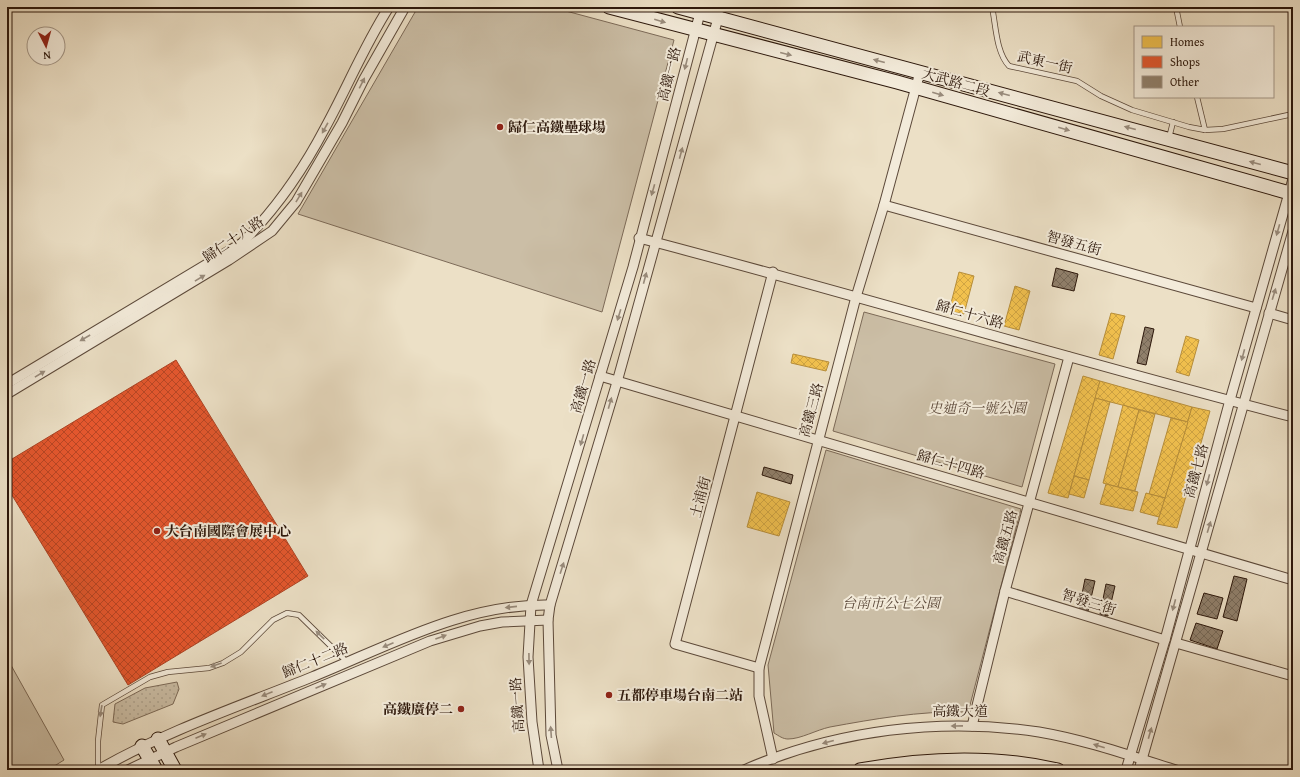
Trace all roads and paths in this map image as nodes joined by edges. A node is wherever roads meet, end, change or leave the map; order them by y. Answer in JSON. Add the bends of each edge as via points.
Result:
{"nodes":[{"id":1,"x":389,"y":7,"type":"edge"},
{"id":2,"x":405,"y":7,"type":"edge"},
{"id":3,"x":609,"y":7,"type":"edge"},
{"id":4,"x":678,"y":7,"type":"edge"},
{"id":5,"x":992,"y":7,"type":"edge"},
{"id":6,"x":1176,"y":7,"type":"edge"},
{"id":7,"x":720,"y":12,"type":"edge"},
{"id":8,"x":700,"y":13,"type":"junction"},
{"id":9,"x":1180,"y":26,"type":"edge"},
{"id":10,"x":695,"y":31,"type":"junction"},
{"id":11,"x":712,"y":35,"type":"junction"},
{"id":12,"x":920,"y":72,"type":"junction"},
{"id":13,"x":916,"y":88,"type":"junction"},
{"id":14,"x":1197,"y":98,"type":"edge"},
{"id":15,"x":1293,"y":114,"type":"edge"},
{"id":16,"x":1173,"y":122,"type":"junction"},
{"id":17,"x":1205,"y":130,"type":"junction"},
{"id":18,"x":1169,"y":139,"type":"junction"},
{"id":19,"x":1293,"y":173,"type":"edge"},
{"id":20,"x":1293,"y":179,"type":"edge"},
{"id":21,"x":1291,"y":193,"type":"edge"},
{"id":22,"x":884,"y":205,"type":"junction"},
{"id":23,"x":1293,"y":231,"type":"edge"},
{"id":24,"x":639,"y":238,"type":"junction"},
{"id":25,"x":655,"y":242,"type":"junction"},
{"id":26,"x":773,"y":272,"type":"junction"},
{"id":27,"x":856,"y":297,"type":"junction"},
{"id":28,"x":1256,"y":308,"type":"junction"},
{"id":29,"x":1269,"y":313,"type":"junction"},
{"id":30,"x":1293,"y":320,"type":"edge"},
{"id":31,"x":1069,"y":357,"type":"junction"},
{"id":32,"x":600,"y":376,"type":"junction"},
{"id":33,"x":617,"y":382,"type":"junction"},
{"id":34,"x":7,"y":384,"type":"edge"},
{"id":35,"x":7,"y":394,"type":"edge"},
{"id":36,"x":1230,"y":400,"type":"junction"},
{"id":37,"x":1243,"y":404,"type":"junction"},
{"id":38,"x":736,"y":415,"type":"junction"},
{"id":39,"x":1293,"y":417,"type":"edge"},
{"id":40,"x":817,"y":441,"type":"junction"},
{"id":41,"x":1029,"y":501,"type":"junction"},
{"id":42,"x":1189,"y":550,"type":"junction"},
{"id":43,"x":1201,"y":554,"type":"junction"},
{"id":44,"x":1293,"y":580,"type":"edge"},
{"id":45,"x":1005,"y":591,"type":"junction"},
{"id":46,"x":532,"y":605,"type":"junction"},
{"id":47,"x":550,"y":605,"type":"junction"},
{"id":48,"x":530,"y":620,"type":"junction"},
{"id":49,"x":548,"y":620,"type":"junction"},
{"id":50,"x":1165,"y":640,"type":"junction"},
{"id":51,"x":1176,"y":642,"type":"junction"},
{"id":52,"x":347,"y":662,"type":"junction"},
{"id":53,"x":759,"y":668,"type":"junction"},
{"id":54,"x":1293,"y":676,"type":"edge"},
{"id":55,"x":972,"y":726,"type":"junction"},
{"id":56,"x":158,"y":739,"type":"junction"},
{"id":57,"x":142,"y":746,"type":"junction"},
{"id":58,"x":165,"y":752,"type":"junction"},
{"id":59,"x":1130,"y":756,"type":"junction"},
{"id":60,"x":773,"y":759,"type":"junction"},
{"id":61,"x":1142,"y":760,"type":"junction"},
{"id":62,"x":153,"y":764,"type":"edge"},
{"id":63,"x":98,"y":770,"type":"edge"},
{"id":64,"x":128,"y":770,"type":"edge"},
{"id":65,"x":175,"y":770,"type":"edge"},
{"id":66,"x":539,"y":770,"type":"edge"},
{"id":67,"x":558,"y":770,"type":"edge"},
{"id":68,"x":744,"y":770,"type":"edge"},
{"id":69,"x":860,"y":770,"type":"edge"},
{"id":70,"x":1058,"y":770,"type":"edge"},
{"id":71,"x":1126,"y":770,"type":"edge"},
{"id":72,"x":1139,"y":770,"type":"edge"},
{"id":73,"x":1176,"y":770,"type":"edge"}],
"edges":[{"from":1,"to":34,"type":"street","name":"歸仁十八路","one_way":true,"via":[[324,129],[287,190],[265,220],[242,243]]},
{"from":35,"to":2,"type":"street","name":"歸仁十八路","one_way":true,"via":[[272,232],[296,202]]},
{"from":3,"to":10,"type":"street","name":"大武路二段","one_way":true},
{"from":4,"to":8,"type":"street","name":"大武路二段"},
{"from":5,"to":16,"type":"lane","name":"武東一街","via":[[1001,50],[1009,66],[1077,81],[1101,96],[1132,110]]},
{"from":6,"to":9,"type":"lane"},
{"from":7,"to":8,"type":"street","name":"大武路二段"},
{"from":7,"to":11,"type":"street"},
{"from":12,"to":7,"type":"street","name":"大武路二段","one_way":true},
{"from":8,"to":10,"type":"street","name":"高鐵一路"},
{"from":10,"to":11,"type":"street","name":"大武路二段"},
{"from":10,"to":24,"type":"street","name":"高鐵一路","one_way":true,"via":[[662,162]]},
{"from":11,"to":13,"type":"street","name":"大武路二段","one_way":true},
{"from":25,"to":11,"type":"street","one_way":true},
{"from":12,"to":13,"type":"street","name":"高鐵三路"},
{"from":18,"to":12,"type":"street","name":"大武路二段","one_way":true},
{"from":13,"to":21,"type":"street","name":"大武路二段","one_way":true},
{"from":13,"to":22,"type":"street","name":"高鐵三路"},
{"from":14,"to":17,"type":"lane"},
{"from":15,"to":17,"type":"lane","name":"武東一街","via":[[1223,129]]},
{"from":16,"to":17,"type":"lane","name":"武東一街"},
{"from":16,"to":18,"type":"lane"},
{"from":19,"to":18,"type":"street","name":"大武路二段","one_way":true},
{"from":20,"to":21,"type":"street","name":"高鐵七路"},
{"from":21,"to":28,"type":"street","name":"高鐵七路","one_way":true},
{"from":22,"to":27,"type":"street","name":"高鐵三路"},
{"from":22,"to":28,"type":"street","name":"智發五街"},
{"from":29,"to":23,"type":"street","name":"高鐵七路","one_way":true},
{"from":24,"to":25,"type":"street","name":"歸仁十六路"},
{"from":24,"to":32,"type":"street","name":"高鐵一路","one_way":true,"via":[[633,267]]},
{"from":25,"to":26,"type":"street","name":"歸仁十六路"},
{"from":33,"to":25,"type":"street","one_way":true},
{"from":26,"to":27,"type":"street","name":"歸仁十六路"},
{"from":26,"to":38,"type":"street","name":"土浦街"},
{"from":27,"to":31,"type":"street","name":"歸仁十六路"},
{"from":27,"to":40,"type":"street","name":"高鐵三路"},
{"from":28,"to":36,"type":"street","name":"高鐵七路","one_way":true},
{"from":29,"to":30,"type":"street"},
{"from":29,"to":37,"type":"street","name":"高鐵七路"},
{"from":31,"to":36,"type":"street","name":"歸仁十六路"},
{"from":31,"to":41,"type":"street","name":"高鐵五路"},
{"from":32,"to":33,"type":"street","name":"歸仁十四路"},
{"from":32,"to":46,"type":"street","name":"高鐵一路","one_way":true},
{"from":33,"to":38,"type":"street","name":"歸仁十四路"},
{"from":47,"to":33,"type":"street","one_way":true},
{"from":36,"to":37,"type":"street","name":"歸仁十六路"},
{"from":36,"to":42,"type":"street","name":"高鐵七路","one_way":true},
{"from":37,"to":39,"type":"street","name":"歸仁十六路"},
{"from":43,"to":37,"type":"street","name":"高鐵七路","one_way":true},
{"from":38,"to":40,"type":"street","name":"歸仁十四路"},
{"from":38,"to":53,"type":"street","name":"土浦街","via":[[675,644]]},
{"from":40,"to":41,"type":"street","name":"歸仁十四路"},
{"from":40,"to":53,"type":"street","name":"高鐵三路"},
{"from":41,"to":42,"type":"street","name":"歸仁十四路"},
{"from":41,"to":45,"type":"street","name":"高鐵五路"},
{"from":42,"to":43,"type":"street","name":"歸仁十四路"},
{"from":42,"to":50,"type":"street","name":"高鐵七路","one_way":true},
{"from":43,"to":44,"type":"street","name":"歸仁十四路"},
{"from":43,"to":51,"type":"street","name":"高鐵七路"},
{"from":45,"to":50,"type":"street","name":"智發三街"},
{"from":45,"to":55,"type":"street","name":"高鐵五路"},
{"from":46,"to":47,"type":"street","name":"歸仁十二路"},
{"from":46,"to":48,"type":"street","name":"高鐵一路"},
{"from":46,"to":52,"type":"street","name":"歸仁十二路","one_way":true,"via":[[498,608],[448,620]]},
{"from":47,"to":49,"type":"street"},
{"from":48,"to":49,"type":"street","name":"歸仁十二路"},
{"from":58,"to":48,"type":"street","name":"歸仁十二路","one_way":true,"via":[[430,641],[480,626]]},
{"from":48,"to":66,"type":"street","name":"高鐵一路","one_way":true,"via":[[528,657],[532,722]]},
{"from":67,"to":49,"type":"street","one_way":true,"via":[[551,734]]},
{"from":50,"to":59,"type":"street","name":"高鐵七路"},
{"from":51,"to":54,"type":"street"},
{"from":61,"to":51,"type":"street","name":"高鐵七路","one_way":true},
{"from":52,"to":56,"type":"street","name":"歸仁十二路","one_way":true},
{"from":52,"to":63,"type":"lane","one_way":true,"via":[[299,615],[287,613],[273,620],[241,652],[223,663],[209,668],[168,672],[150,677],[102,704]]},
{"from":53,"to":60,"type":"street","name":"高鐵三路","via":[[759,696]]},
{"from":59,"to":55,"type":"street","name":"高鐵大道","one_way":true,"via":[[1039,732]]},
{"from":55,"to":60,"type":"street","name":"高鐵大道","one_way":true,"via":[[910,728],[874,733],[838,740]]},
{"from":56,"to":57,"type":"street","name":"歸仁十二路"},
{"from":56,"to":58,"type":"street"},
{"from":57,"to":62,"type":"street"},
{"from":57,"to":63,"type":"street","name":"歸仁十二路"},
{"from":58,"to":62,"type":"street","name":"歸仁十二路"},
{"from":58,"to":65,"type":"street"},
{"from":59,"to":61,"type":"street","name":"高鐵大道"},
{"from":59,"to":71,"type":"street","name":"高鐵七路"},
{"from":60,"to":68,"type":"street","name":"高鐵大道"},
{"from":61,"to":72,"type":"street","name":"高鐵七路"},
{"from":61,"to":73,"type":"street","name":"高鐵大道"},
{"from":62,"to":64,"type":"street","name":"歸仁十二路"},
{"from":69,"to":70,"type":"street","via":[[913,762],[971,759]]}]}
